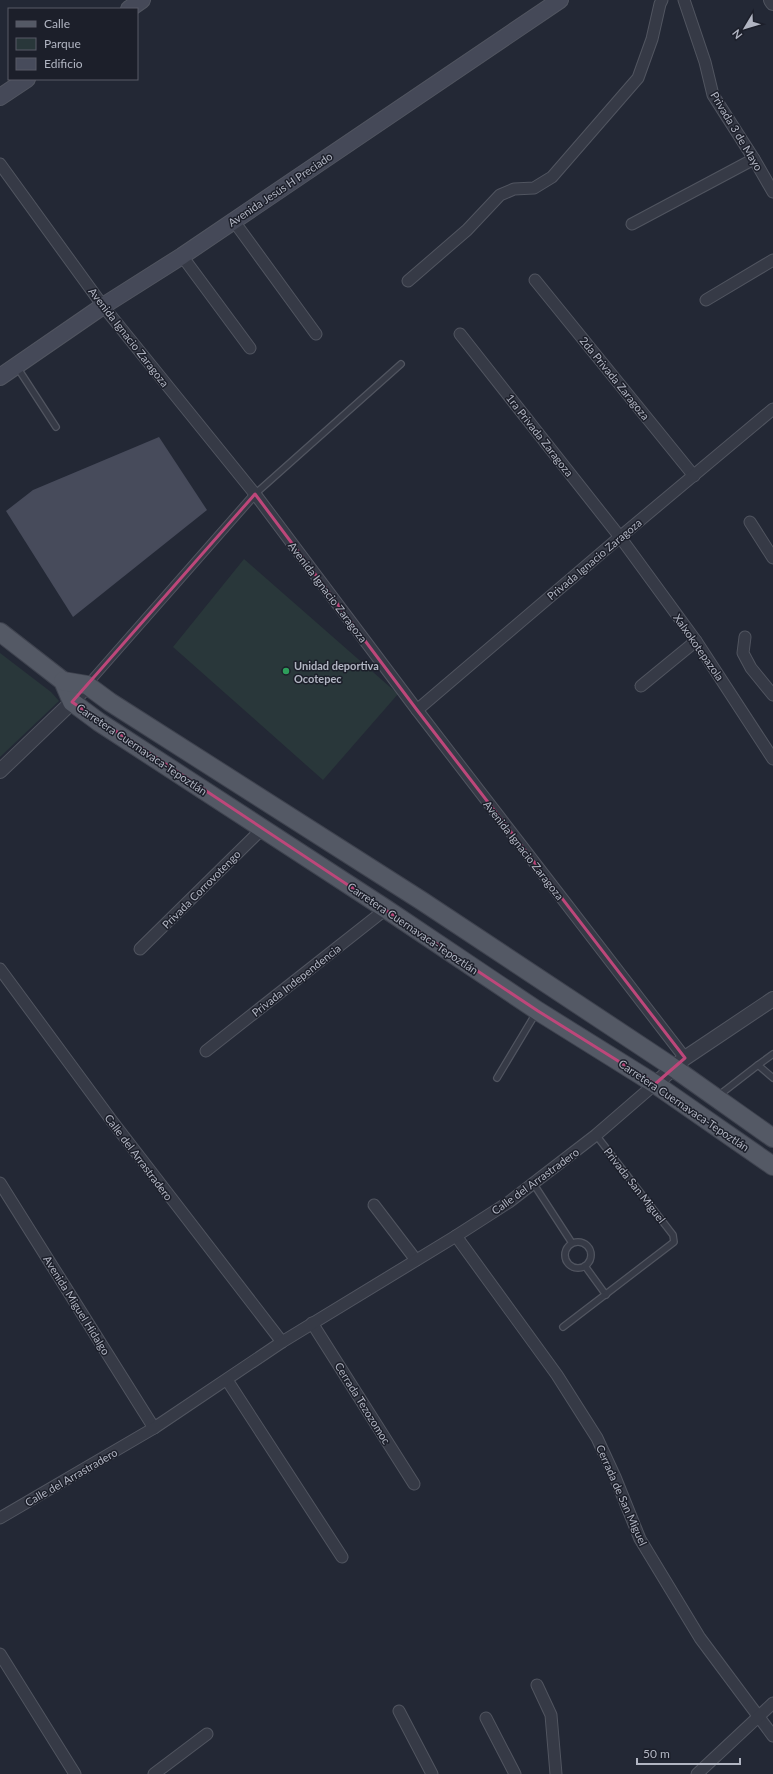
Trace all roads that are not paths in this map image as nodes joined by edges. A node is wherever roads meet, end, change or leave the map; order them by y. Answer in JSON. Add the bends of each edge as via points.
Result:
{"nodes":[{"id":1,"x":142,"y":0,"type":"edge"},
{"id":2,"x":560,"y":0,"type":"edge"},
{"id":3,"x":662,"y":0,"type":"edge"},
{"id":4,"x":684,"y":0,"type":"edge"},
{"id":5,"x":772,"y":0,"type":"edge"},
{"id":6,"x":773,"y":3,"type":"edge"},
{"id":7,"x":130,"y":8,"type":"edge"},
{"id":8,"x":26,"y":80,"type":"edge"},
{"id":9,"x":0,"y":97,"type":"edge"},
{"id":10,"x":754,"y":159,"type":"junction"},
{"id":11,"x":0,"y":164,"type":"edge"},
{"id":12,"x":773,"y":192,"type":"edge"},
{"id":13,"x":233,"y":220,"type":"junction"},
{"id":14,"x":632,"y":224,"type":"dead end"},
{"id":15,"x":182,"y":256,"type":"junction"},
{"id":16,"x":773,"y":260,"type":"edge"},
{"id":17,"x":535,"y":280,"type":"dead end"},
{"id":18,"x":408,"y":281,"type":"dead end"},
{"id":19,"x":706,"y":300,"type":"dead end"},
{"id":20,"x":103,"y":306,"type":"junction"},
{"id":21,"x":316,"y":334,"type":"dead end"},
{"id":22,"x":460,"y":334,"type":"dead end"},
{"id":23,"x":250,"y":348,"type":"dead end"},
{"id":24,"x":401,"y":364,"type":"dead end"},
{"id":25,"x":17,"y":366,"type":"junction"},
{"id":26,"x":0,"y":377,"type":"edge"},
{"id":27,"x":773,"y":409,"type":"edge"},
{"id":28,"x":56,"y":427,"type":"dead end"},
{"id":29,"x":694,"y":476,"type":"junction"},
{"id":30,"x":255,"y":494,"type":"junction"},
{"id":31,"x":750,"y":522,"type":"dead end"},
{"id":32,"x":620,"y":537,"type":"junction"},
{"id":33,"x":773,"y":558,"type":"edge"},
{"id":34,"x":0,"y":632,"type":"edge"},
{"id":35,"x":745,"y":637,"type":"dead end"},
{"id":36,"x":696,"y":641,"type":"junction"},
{"id":37,"x":63,"y":681,"type":"junction"},
{"id":38,"x":86,"y":685,"type":"junction"},
{"id":39,"x":641,"y":686,"type":"dead end"},
{"id":40,"x":773,"y":695,"type":"edge"},
{"id":41,"x":72,"y":702,"type":"junction"},
{"id":42,"x":417,"y":710,"type":"junction"},
{"id":43,"x":773,"y":759,"type":"edge"},
{"id":44,"x":0,"y":770,"type":"edge"},
{"id":45,"x":262,"y":829,"type":"junction"},
{"id":46,"x":386,"y":909,"type":"junction"},
{"id":47,"x":140,"y":949,"type":"dead end"},
{"id":48,"x":0,"y":969,"type":"edge"},
{"id":49,"x":773,"y":999,"type":"edge"},
{"id":50,"x":538,"y":1011,"type":"junction"},
{"id":51,"x":206,"y":1051,"type":"dead end"},
{"id":52,"x":773,"y":1054,"type":"edge"},
{"id":53,"x":680,"y":1063,"type":"junction"},
{"id":54,"x":758,"y":1066,"type":"junction"},
{"id":55,"x":498,"y":1078,"type":"dead end"},
{"id":56,"x":773,"y":1078,"type":"edge"},
{"id":57,"x":655,"y":1084,"type":"junction"},
{"id":58,"x":716,"y":1098,"type":"junction"},
{"id":59,"x":596,"y":1135,"type":"junction"},
{"id":60,"x":773,"y":1138,"type":"edge"},
{"id":61,"x":773,"y":1166,"type":"edge"},
{"id":62,"x":0,"y":1183,"type":"edge"},
{"id":63,"x":533,"y":1183,"type":"junction"},
{"id":64,"x":374,"y":1205,"type":"dead end"},
{"id":65,"x":456,"y":1236,"type":"junction"},
{"id":66,"x":572,"y":1243,"type":"junction"},
{"id":67,"x":416,"y":1260,"type":"junction"},
{"id":68,"x":585,"y":1266,"type":"junction"},
{"id":69,"x":606,"y":1295,"type":"junction"},
{"id":70,"x":312,"y":1323,"type":"junction"},
{"id":71,"x":563,"y":1327,"type":"dead end"},
{"id":72,"x":282,"y":1342,"type":"junction"},
{"id":73,"x":227,"y":1380,"type":"junction"},
{"id":74,"x":154,"y":1428,"type":"junction"},
{"id":75,"x":414,"y":1484,"type":"dead end"},
{"id":76,"x":0,"y":1518,"type":"edge"},
{"id":77,"x":342,"y":1557,"type":"dead end"},
{"id":78,"x":0,"y":1654,"type":"edge"},
{"id":79,"x":537,"y":1685,"type":"dead end"},
{"id":80,"x":773,"y":1703,"type":"edge"},
{"id":81,"x":399,"y":1711,"type":"dead end"},
{"id":82,"x":758,"y":1715,"type":"junction"},
{"id":83,"x":486,"y":1718,"type":"dead end"},
{"id":84,"x":207,"y":1734,"type":"dead end"},
{"id":85,"x":773,"y":1736,"type":"edge"},
{"id":86,"x":75,"y":1774,"type":"edge"},
{"id":87,"x":154,"y":1774,"type":"edge"},
{"id":88,"x":432,"y":1774,"type":"edge"},
{"id":89,"x":515,"y":1774,"type":"edge"},
{"id":90,"x":556,"y":1774,"type":"edge"},
{"id":91,"x":697,"y":1774,"type":"edge"}],
"edges":[{"from":1,"to":7,"type":"main road"},
{"from":2,"to":13,"type":"main road","name":"Avenida Jesús H Preciado"},
{"from":3,"to":18,"type":"street","via":[[638,78],[552,177],[534,188],[514,189],[500,195],[467,230]]},
{"from":4,"to":10,"type":"street","name":"Privada 3 de Mayo","via":[[713,95]]},
{"from":5,"to":6,"type":"street"},
{"from":8,"to":9,"type":"main road"},
{"from":10,"to":12,"type":"street","name":"Privada 3 de Mayo"},
{"from":10,"to":14,"type":"street"},
{"from":11,"to":20,"type":"street","name":"Avenida Ignacio Zaragoza"},
{"from":13,"to":15,"type":"main road","name":"Avenida Jesús H Preciado"},
{"from":13,"to":21,"type":"street"},
{"from":15,"to":20,"type":"main road","name":"Avenida Jesús H Preciado"},
{"from":15,"to":23,"type":"street"},
{"from":16,"to":19,"type":"street"},
{"from":17,"to":29,"type":"street","name":"2da Privada Zaragoza"},
{"from":20,"to":25,"type":"main road","name":"Avenida Jesús H Preciado"},
{"from":20,"to":30,"type":"street","name":"Avenida Ignacio Zaragoza"},
{"from":22,"to":32,"type":"street","name":"1ra Privada Zaragoza"},
{"from":24,"to":30,"type":"lane"},
{"from":25,"to":26,"type":"main road","name":"Avenida Jesús H Preciado"},
{"from":25,"to":28,"type":"lane"},
{"from":27,"to":29,"type":"street","name":"Privada Ignacio Zaragoza"},
{"from":29,"to":32,"type":"street","name":"Privada Ignacio Zaragoza"},
{"from":30,"to":38,"type":"street"},
{"from":30,"to":42,"type":"street","name":"Avenida Ignacio Zaragoza"},
{"from":31,"to":33,"type":"street"},
{"from":32,"to":36,"type":"street","name":"Xalxokotepazola"},
{"from":32,"to":42,"type":"street","name":"Privada Ignacio Zaragoza"},
{"from":34,"to":37,"type":"main road","name":"Carretera Cuernavaca-Tepoztlán"},
{"from":35,"to":40,"type":"street","via":[[743,653],[751,668]]},
{"from":36,"to":39,"type":"street"},
{"from":36,"to":43,"type":"street","name":"Xalxokotepazola"},
{"from":37,"to":38,"type":"main road","name":"Carretera Cuernavaca-Tepoztlán"},
{"from":37,"to":41,"type":"main road","name":"Carretera Cuernavaca-Tepoztlán"},
{"from":38,"to":41,"type":"street"},
{"from":38,"to":53,"type":"main road","name":"Carretera Cuernavaca-Tepoztlán"},
{"from":41,"to":44,"type":"street"},
{"from":41,"to":45,"type":"main road","name":"Carretera Cuernavaca-Tepoztlán"},
{"from":42,"to":53,"type":"street","name":"Avenida Ignacio Zaragoza"},
{"from":45,"to":46,"type":"main road","name":"Carretera Cuernavaca-Tepoztlán"},
{"from":45,"to":47,"type":"street","name":"Privada Corrovotengo"},
{"from":46,"to":50,"type":"main road","name":"Carretera Cuernavaca-Tepoztlán"},
{"from":46,"to":51,"type":"street","name":"Privada Independencia"},
{"from":48,"to":72,"type":"street","name":"Calle del Arrastradero","via":[[112,1121]]},
{"from":49,"to":53,"type":"street","name":"Calle del Arrastradero"},
{"from":50,"to":55,"type":"lane"},
{"from":50,"to":57,"type":"main road","name":"Carretera Cuernavaca-Tepoztlán"},
{"from":52,"to":54,"type":"lane"},
{"from":53,"to":57,"type":"street","name":"Calle del Arrastradero"},
{"from":53,"to":58,"type":"main road","name":"Carretera Cuernavaca-Tepoztlán"},
{"from":54,"to":56,"type":"lane"},
{"from":54,"to":58,"type":"lane"},
{"from":57,"to":59,"type":"street","name":"Calle del Arrastradero"},
{"from":57,"to":61,"type":"main road","name":"Carretera Cuernavaca-Tepoztlán"},
{"from":58,"to":60,"type":"main road","name":"Carretera Cuernavaca-Tepoztlán"},
{"from":59,"to":63,"type":"street","name":"Calle del Arrastradero"},
{"from":59,"to":69,"type":"lane","name":"Privada San Miguel","via":[[673,1235],[674,1242]]},
{"from":62,"to":74,"type":"street","name":"Avenida Miguel Hidalgo"},
{"from":63,"to":65,"type":"street","name":"Calle del Arrastradero","via":[[509,1202]]},
{"from":63,"to":66,"type":"lane"},
{"from":64,"to":67,"type":"street"},
{"from":65,"to":67,"type":"street","name":"Calle del Arrastradero"},
{"from":65,"to":82,"type":"street","name":"Cerrada de San Miguel","via":[[557,1375],[597,1438],[640,1540],[700,1638]]},
{"from":66,"to":68,"type":"lane","via":[[583,1243],[588,1246],[591,1257]]},
{"from":66,"to":68,"type":"lane","via":[[565,1252],[569,1264],[579,1268]]},
{"from":67,"to":70,"type":"street","name":"Calle del Arrastradero"},
{"from":68,"to":69,"type":"lane"},
{"from":69,"to":71,"type":"lane"},
{"from":70,"to":72,"type":"street","name":"Calle del Arrastradero"},
{"from":70,"to":75,"type":"street","name":"Cerrada Tezozomoc"},
{"from":72,"to":73,"type":"street","name":"Calle del Arrastradero"},
{"from":73,"to":74,"type":"street","name":"Calle del Arrastradero"},
{"from":73,"to":77,"type":"street"},
{"from":74,"to":76,"type":"street","name":"Calle del Arrastradero"},
{"from":78,"to":86,"type":"street"},
{"from":79,"to":90,"type":"street","via":[[551,1715]]},
{"from":80,"to":82,"type":"street"},
{"from":81,"to":88,"type":"street"},
{"from":82,"to":85,"type":"street","name":"Cerrada de San Miguel"},
{"from":82,"to":91,"type":"street"},
{"from":83,"to":89,"type":"street"},
{"from":84,"to":87,"type":"street"}]}
